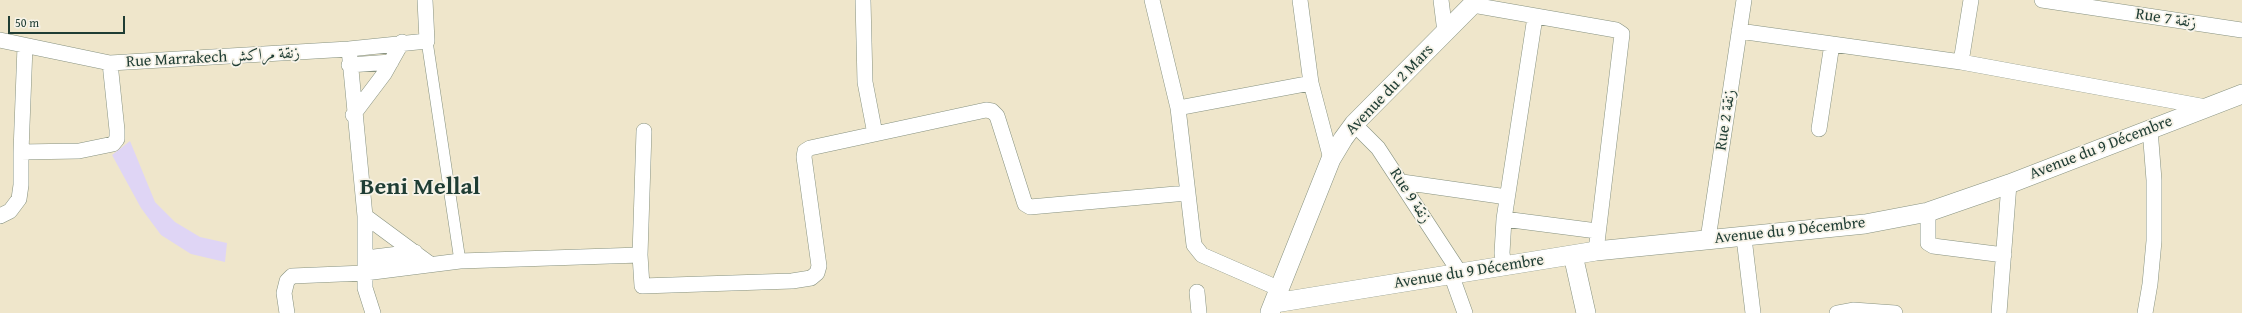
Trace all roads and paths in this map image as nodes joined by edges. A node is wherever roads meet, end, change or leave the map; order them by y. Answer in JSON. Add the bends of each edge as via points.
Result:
{"nodes":[{"id":1,"x":425,"y":0,"type":"edge"},
{"id":2,"x":864,"y":0,"type":"edge"},
{"id":3,"x":1152,"y":0,"type":"edge"},
{"id":4,"x":1300,"y":0,"type":"edge"},
{"id":5,"x":1441,"y":0,"type":"edge"},
{"id":6,"x":1744,"y":0,"type":"edge"},
{"id":7,"x":1971,"y":0,"type":"edge"},
{"id":8,"x":2042,"y":0,"type":"edge"},
{"id":9,"x":1475,"y":2,"type":"edge"},
{"id":10,"x":1535,"y":17,"type":"junction"},
{"id":11,"x":2242,"y":30,"type":"edge"},
{"id":12,"x":1739,"y":31,"type":"junction"},
{"id":13,"x":1445,"y":32,"type":"junction"},
{"id":14,"x":0,"y":40,"type":"edge"},
{"id":15,"x":427,"y":41,"type":"junction"},
{"id":16,"x":402,"y":42,"type":"junction"},
{"id":17,"x":1832,"y":44,"type":"junction"},
{"id":18,"x":25,"y":46,"type":"junction"},
{"id":19,"x":349,"y":49,"type":"junction"},
{"id":20,"x":391,"y":62,"type":"junction"},
{"id":21,"x":1961,"y":62,"type":"junction"},
{"id":22,"x":110,"y":63,"type":"junction"},
{"id":23,"x":349,"y":65,"type":"junction"},
{"id":24,"x":1311,"y":83,"type":"junction"},
{"id":25,"x":2242,"y":94,"type":"edge"},
{"id":26,"x":2206,"y":107,"type":"junction"},
{"id":27,"x":1178,"y":108,"type":"junction"},
{"id":28,"x":354,"y":115,"type":"junction"},
{"id":29,"x":1354,"y":124,"type":"junction"},
{"id":30,"x":1819,"y":129,"type":"dead end"},
{"id":31,"x":2150,"y":129,"type":"junction"},
{"id":32,"x":644,"y":131,"type":"dead end"},
{"id":33,"x":875,"y":134,"type":"junction"},
{"id":34,"x":21,"y":152,"type":"junction"},
{"id":35,"x":1331,"y":159,"type":"junction"},
{"id":36,"x":1402,"y":182,"type":"junction"},
{"id":37,"x":2009,"y":184,"type":"junction"},
{"id":38,"x":1187,"y":193,"type":"junction"},
{"id":39,"x":1507,"y":197,"type":"junction"},
{"id":40,"x":1928,"y":212,"type":"junction"},
{"id":41,"x":0,"y":216,"type":"edge"},
{"id":42,"x":365,"y":216,"type":"junction"},
{"id":43,"x":1504,"y":219,"type":"junction"},
{"id":44,"x":1597,"y":231,"type":"junction"},
{"id":45,"x":1744,"y":238,"type":"junction"},
{"id":46,"x":1708,"y":239,"type":"junction"},
{"id":47,"x":1596,"y":251,"type":"junction"},
{"id":48,"x":415,"y":252,"type":"junction"},
{"id":49,"x":640,"y":255,"type":"junction"},
{"id":50,"x":1573,"y":255,"type":"junction"},
{"id":51,"x":2004,"y":255,"type":"junction"},
{"id":52,"x":366,"y":258,"type":"junction"},
{"id":53,"x":460,"y":261,"type":"junction"},
{"id":54,"x":430,"y":264,"type":"junction"},
{"id":55,"x":1504,"y":266,"type":"junction"},
{"id":56,"x":365,"y":273,"type":"junction"},
{"id":57,"x":1455,"y":274,"type":"junction"},
{"id":58,"x":1197,"y":292,"type":"dead end"},
{"id":59,"x":1275,"y":303,"type":"edge"},
{"id":60,"x":1878,"y":312,"type":"edge"},
{"id":61,"x":286,"y":313,"type":"edge"},
{"id":62,"x":373,"y":313,"type":"edge"},
{"id":63,"x":1198,"y":313,"type":"edge"},
{"id":64,"x":1465,"y":313,"type":"edge"},
{"id":65,"x":1586,"y":313,"type":"edge"},
{"id":66,"x":1753,"y":313,"type":"edge"},
{"id":67,"x":1837,"y":313,"type":"edge"},
{"id":68,"x":1895,"y":313,"type":"edge"},
{"id":69,"x":1999,"y":313,"type":"edge"},
{"id":70,"x":2145,"y":313,"type":"edge"}],
"edges":[{"from":1,"to":15,"type":"street"},
{"from":2,"to":33,"type":"street","via":[[865,82]]},
{"from":3,"to":27,"type":"street"},
{"from":4,"to":24,"type":"street"},
{"from":5,"to":13,"type":"street"},
{"from":6,"to":12,"type":"street","name":"Rue 2 زنقة"},
{"from":7,"to":21,"type":"street"},
{"from":8,"to":11,"type":"street","name":"Rue 7 زنقة"},
{"from":9,"to":10,"type":"street"},
{"from":9,"to":13,"type":"street","name":"Avenue du 2 Mars"},
{"from":10,"to":39,"type":"street"},
{"from":10,"to":44,"type":"street","via":[[1616,30],[1622,34]]},
{"from":12,"to":17,"type":"street"},
{"from":12,"to":46,"type":"street","name":"Rue 2 زنقة"},
{"from":13,"to":29,"type":"street","name":"Avenue du 2 Mars"},
{"from":14,"to":18,"type":"street","name":"Rue Marrakech زنقة مراكش"},
{"from":15,"to":16,"type":"street","name":"Rue Marrakech زنقة مراكش"},
{"from":15,"to":53,"type":"street"},
{"from":16,"to":19,"type":"street","name":"Rue Marrakech زنقة مراكش"},
{"from":16,"to":20,"type":"street"},
{"from":17,"to":21,"type":"street"},
{"from":17,"to":30,"type":"street"},
{"from":18,"to":22,"type":"street","name":"Rue Marrakech زنقة مراكش"},
{"from":18,"to":34,"type":"street"},
{"from":19,"to":22,"type":"street","name":"Rue Marrakech زنقة مراكش"},
{"from":19,"to":23,"type":"street"},
{"from":20,"to":23,"type":"street"},
{"from":20,"to":28,"type":"street"},
{"from":21,"to":26,"type":"street"},
{"from":22,"to":34,"type":"street","via":[[117,130],[117,139],[113,144],[79,150]]},
{"from":23,"to":28,"type":"street"},
{"from":24,"to":27,"type":"street"},
{"from":24,"to":35,"type":"street"},
{"from":25,"to":26,"type":"street","name":"Avenue du 9 Décembre"},
{"from":26,"to":31,"type":"street","name":"Avenue du 9 Décembre"},
{"from":27,"to":38,"type":"street"},
{"from":28,"to":42,"type":"street"},
{"from":29,"to":35,"type":"street","name":"Avenue du 2 Mars"},
{"from":29,"to":36,"type":"street","name":"Rue 9 زنقة","via":[[1378,148]]},
{"from":31,"to":37,"type":"street","name":"Avenue du 9 Décembre"},
{"from":31,"to":70,"type":"street","via":[[2154,180],[2154,241]]},
{"from":32,"to":49,"type":"street"},
{"from":33,"to":38,"type":"street","via":[[986,110],[992,111],[996,116],[1025,204],[1030,207]]},
{"from":33,"to":49,"type":"street","via":[[805,151],[819,266],[818,273],[811,278],[792,281],[642,286]]},
{"from":34,"to":41,"type":"street","via":[[19,199],[10,211]]},
{"from":35,"to":59,"type":"street","name":"Avenue du 2 Mars"},
{"from":36,"to":39,"type":"street"},
{"from":36,"to":57,"type":"street","name":"Rue 9 زنقة"},
{"from":37,"to":40,"type":"street","name":"Avenue du 9 Décembre"},
{"from":37,"to":51,"type":"street"},
{"from":38,"to":59,"type":"street","via":[[1196,250]]},
{"from":39,"to":43,"type":"street"},
{"from":40,"to":45,"type":"street","name":"Avenue du 9 Décembre","via":[[1865,224]]},
{"from":40,"to":51,"type":"street","via":[[1928,243]]},
{"from":42,"to":48,"type":"street"},
{"from":42,"to":52,"type":"street"},
{"from":43,"to":44,"type":"street"},
{"from":43,"to":55,"type":"street"},
{"from":44,"to":47,"type":"street"},
{"from":45,"to":46,"type":"street","name":"Avenue du 9 Décembre"},
{"from":45,"to":66,"type":"street"},
{"from":46,"to":47,"type":"street","name":"Avenue du 9 Décembre"},
{"from":47,"to":50,"type":"street","name":"Avenue du 9 Décembre"},
{"from":48,"to":52,"type":"street"},
{"from":48,"to":54,"type":"street"},
{"from":49,"to":53,"type":"street"},
{"from":50,"to":55,"type":"street","name":"Avenue du 9 Décembre"},
{"from":50,"to":65,"type":"street"},
{"from":51,"to":69,"type":"street"},
{"from":52,"to":56,"type":"street"},
{"from":53,"to":54,"type":"street"},
{"from":54,"to":56,"type":"street"},
{"from":55,"to":57,"type":"street","name":"Avenue du 9 Décembre"},
{"from":56,"to":61,"type":"street","via":[[292,276],[287,281],[284,293]]},
{"from":56,"to":62,"type":"street","via":[[365,288]]},
{"from":57,"to":59,"type":"street","name":"Avenue du 9 Décembre"},
{"from":57,"to":64,"type":"street"},
{"from":58,"to":63,"type":"street"},
{"from":60,"to":67,"type":"street","via":[[1853,310]]},
{"from":60,"to":68,"type":"street"}]}
